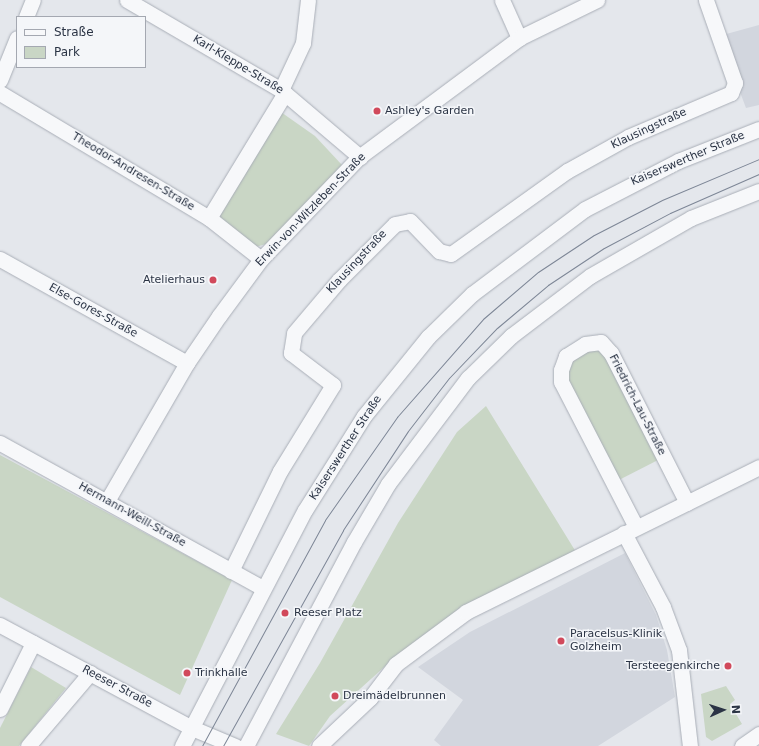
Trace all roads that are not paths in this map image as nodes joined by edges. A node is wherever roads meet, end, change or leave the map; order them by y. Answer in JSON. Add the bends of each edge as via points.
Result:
{"nodes":[{"id":1,"x":33,"y":0,"type":"edge"},
{"id":2,"x":127,"y":0,"type":"edge"},
{"id":3,"x":308,"y":0,"type":"edge"},
{"id":4,"x":502,"y":0,"type":"edge"},
{"id":5,"x":597,"y":0,"type":"edge"},
{"id":6,"x":706,"y":0,"type":"edge"},
{"id":7,"x":26,"y":16,"type":"edge"},
{"id":8,"x":519,"y":38,"type":"junction"},
{"id":9,"x":16,"y":40,"type":"edge"},
{"id":10,"x":0,"y":80,"type":"edge"},
{"id":11,"x":283,"y":92,"type":"junction"},
{"id":12,"x":0,"y":93,"type":"edge"},
{"id":13,"x":759,"y":129,"type":"edge"},
{"id":14,"x":360,"y":157,"type":"junction"},
{"id":15,"x":759,"y":191,"type":"edge"},
{"id":16,"x":209,"y":218,"type":"junction"},
{"id":17,"x":0,"y":259,"type":"edge"},
{"id":18,"x":262,"y":259,"type":"junction"},
{"id":19,"x":187,"y":363,"type":"junction"},
{"id":20,"x":0,"y":443,"type":"edge"},
{"id":21,"x":759,"y":467,"type":"edge"},
{"id":22,"x":107,"y":501,"type":"junction"},
{"id":23,"x":687,"y":502,"type":"junction"},
{"id":24,"x":630,"y":530,"type":"junction"},
{"id":25,"x":231,"y":571,"type":"junction"},
{"id":26,"x":264,"y":588,"type":"junction"},
{"id":27,"x":0,"y":625,"type":"edge"},
{"id":28,"x":33,"y":643,"type":"junction"},
{"id":29,"x":90,"y":673,"type":"junction"},
{"id":30,"x":0,"y":709,"type":"edge"},
{"id":31,"x":192,"y":728,"type":"junction"},
{"id":32,"x":759,"y":734,"type":"edge"},
{"id":33,"x":28,"y":746,"type":"edge"},
{"id":34,"x":182,"y":746,"type":"edge"},
{"id":35,"x":236,"y":746,"type":"edge"},
{"id":36,"x":246,"y":746,"type":"edge"},
{"id":37,"x":319,"y":746,"type":"edge"},
{"id":38,"x":690,"y":746,"type":"edge"},
{"id":39,"x":742,"y":746,"type":"edge"}],
"edges":[{"from":1,"to":7,"type":"street"},
{"from":2,"to":11,"type":"street","name":"Karl-Kleppe-Straße"},
{"from":3,"to":11,"type":"street","via":[[303,43]]},
{"from":4,"to":8,"type":"street"},
{"from":5,"to":8,"type":"street","name":"Erwin-von-Witzleben-Straße"},
{"from":6,"to":25,"type":"street","name":"Klausingstraße","via":[[735,83],[731,93],[628,137],[567,171],[451,254],[439,251],[410,221],[395,224],[354,263],[299,327],[290,342],[291,353],[333,385],[280,471]]},
{"from":8,"to":14,"type":"street","name":"Erwin-von-Witzleben-Straße"},
{"from":9,"to":10,"type":"street"},
{"from":11,"to":14,"type":"street","name":"Karl-Kleppe-Straße"},
{"from":11,"to":16,"type":"street"},
{"from":12,"to":16,"type":"street","name":"Theodor-Andresen-Straße"},
{"from":13,"to":26,"type":"street","name":"Kaiserswerther Straße","via":[[678,161],[598,201],[524,253],[472,294],[428,337],[364,416],[306,510]]},
{"from":14,"to":18,"type":"street","name":"Erwin-von-Witzleben-Straße"},
{"from":15,"to":36,"type":"street","via":[[691,218],[590,276],[511,336],[468,378],[385,490]]},
{"from":16,"to":18,"type":"street","name":"Theodor-Andresen-Straße"},
{"from":17,"to":19,"type":"street","name":"Else-Gores-Straße"},
{"from":18,"to":19,"type":"street","name":"Erwin-von-Witzleben-Straße"},
{"from":19,"to":22,"type":"street","name":"Erwin-von-Witzleben-Straße"},
{"from":20,"to":22,"type":"street","name":"Hermann-Weill-Straße"},
{"from":21,"to":23,"type":"street"},
{"from":22,"to":25,"type":"street","name":"Hermann-Weill-Straße"},
{"from":23,"to":24,"type":"street"},
{"from":23,"to":24,"type":"street","name":"Friedrich-Lau-Straße","via":[[611,353],[601,342],[585,344],[566,356],[561,370],[561,382]]},
{"from":24,"to":37,"type":"street","via":[[466,612],[396,664],[370,698]]},
{"from":24,"to":38,"type":"street","via":[[679,650]]},
{"from":25,"to":26,"type":"street","name":"Hermann-Weill-Straße"},
{"from":26,"to":31,"type":"street","name":"Kaiserswerther Straße"},
{"from":27,"to":28,"type":"street","name":"Reeser Straße"},
{"from":28,"to":29,"type":"street","name":"Reeser Straße"},
{"from":28,"to":30,"type":"street"},
{"from":29,"to":31,"type":"street","name":"Reeser Straße"},
{"from":29,"to":33,"type":"street"},
{"from":31,"to":34,"type":"street","name":"Kaiserswerther Straße"},
{"from":31,"to":35,"type":"street","name":"Reeser Straße"},
{"from":32,"to":39,"type":"street"}]}
